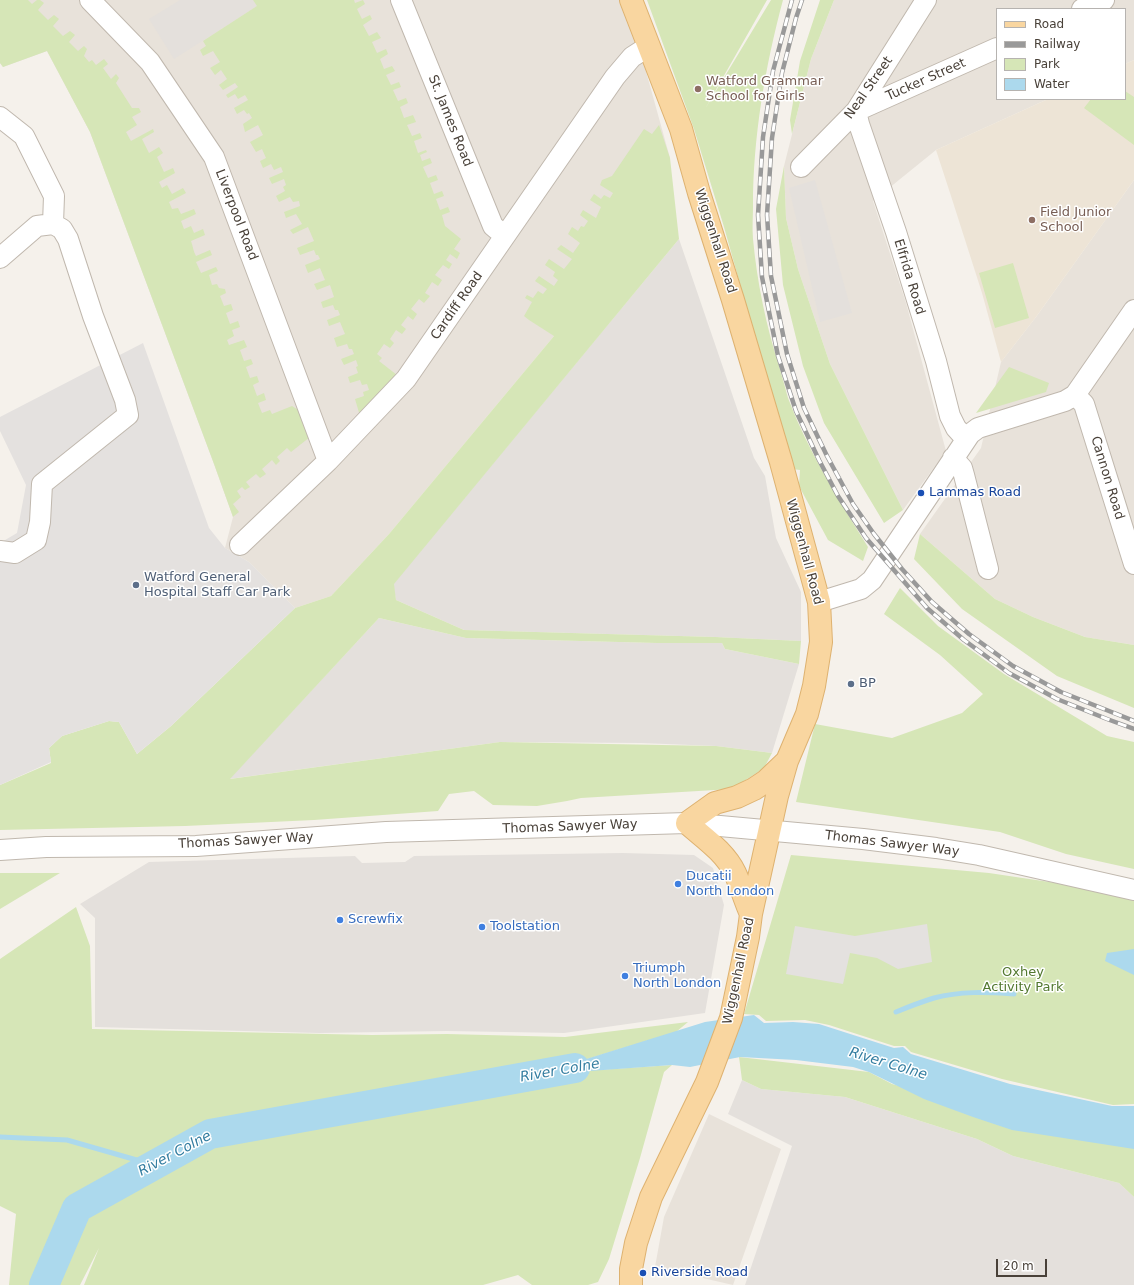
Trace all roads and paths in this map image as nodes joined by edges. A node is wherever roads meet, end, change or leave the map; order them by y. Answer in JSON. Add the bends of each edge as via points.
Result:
{"nodes":[{"id":1,"x":90,"y":0,"type":"edge"},
{"id":2,"x":401,"y":0,"type":"edge"},
{"id":3,"x":631,"y":0,"type":"edge"},
{"id":4,"x":926,"y":0,"type":"edge"},
{"id":5,"x":649,"y":46,"type":"junction"},
{"id":6,"x":996,"y":48,"type":"edge"},
{"id":7,"x":856,"y":112,"type":"junction"},
{"id":8,"x":0,"y":117,"type":"edge"},
{"id":9,"x":801,"y":167,"type":"dead end"},
{"id":10,"x":53,"y":224,"type":"junction"},
{"id":11,"x":505,"y":236,"type":"junction"},
{"id":12,"x":0,"y":258,"type":"edge"},
{"id":13,"x":1134,"y":310,"type":"edge"},
{"id":14,"x":1075,"y":395,"type":"junction"},
{"id":15,"x":966,"y":439,"type":"junction"},
{"id":16,"x":953,"y":458,"type":"junction"},
{"id":17,"x":328,"y":461,"type":"junction"},
{"id":18,"x":240,"y":545,"type":"dead end"},
{"id":19,"x":0,"y":551,"type":"edge"},
{"id":20,"x":1134,"y":564,"type":"edge"},
{"id":21,"x":988,"y":569,"type":"dead end"},
{"id":22,"x":819,"y":602,"type":"junction"},
{"id":23,"x":787,"y":760,"type":"junction"},
{"id":24,"x":687,"y":823,"type":"junction"},
{"id":25,"x":769,"y":831,"type":"junction"},
{"id":26,"x":0,"y":850,"type":"edge"},
{"id":27,"x":1134,"y":890,"type":"edge"},
{"id":28,"x":751,"y":914,"type":"junction"},
{"id":29,"x":631,"y":1285,"type":"edge"}],
"edges":[{"from":1,"to":17,"type":"street","name":"Liverpool Road","via":[[150,62],[214,157]]},
{"from":2,"to":11,"type":"street","name":"St. James Road","via":[[493,226]]},
{"from":3,"to":5,"type":"main road","name":"Wiggenhall Road"},
{"from":4,"to":7,"type":"street","name":"Neal Street"},
{"from":5,"to":11,"type":"street","name":"Cardiff Road","via":[[632,57],[615,77]]},
{"from":5,"to":22,"type":"main road","name":"Wiggenhall Road","via":[[681,129],[736,307]]},
{"from":6,"to":7,"type":"street","name":"Tucker Street"},
{"from":7,"to":9,"type":"street","name":"Neal Street"},
{"from":7,"to":15,"type":"street","name":"Elfrida Road","via":[[896,232],[950,416]]},
{"from":8,"to":10,"type":"street","via":[[24,136],[54,196]]},
{"from":10,"to":12,"type":"street","via":[[37,226]]},
{"from":10,"to":19,"type":"street","via":[[62,229],[68,239],[93,316],[125,400],[128,415],[42,484],[40,522],[36,540],[15,553]]},
{"from":11,"to":17,"type":"street","name":"Cardiff Road","via":[[406,380]]},
{"from":13,"to":14,"type":"street"},
{"from":14,"to":15,"type":"street","via":[[1065,401],[978,428]]},
{"from":14,"to":20,"type":"street","name":"Cannon Road","via":[[1084,404]]},
{"from":15,"to":16,"type":"street"},
{"from":16,"to":21,"type":"street","via":[[962,468]]},
{"from":16,"to":22,"type":"street","via":[[872,580],[861,588]]},
{"from":17,"to":18,"type":"street","name":"Cardiff Road"},
{"from":22,"to":23,"type":"main road","name":"Wiggenhall Road","via":[[821,642],[814,686],[807,714]]},
{"from":23,"to":24,"type":"main road","via":[[754,789],[715,803]]},
{"from":23,"to":25,"type":"main road","name":"Wiggenhall Road"},
{"from":24,"to":25,"type":"street","name":"Thomas Sawyer Way"},
{"from":24,"to":26,"type":"street","name":"Thomas Sawyer Way","via":[[386,832],[196,846],[46,847]]},
{"from":24,"to":28,"type":"main road","via":[[729,862]]},
{"from":25,"to":27,"type":"street","name":"Thomas Sawyer Way","via":[[863,839],[972,854]]},
{"from":25,"to":28,"type":"main road","name":"Wiggenhall Road"},
{"from":28,"to":29,"type":"main road","name":"Wiggenhall Road","via":[[731,1018],[694,1110],[651,1197],[636,1243]]}]}
